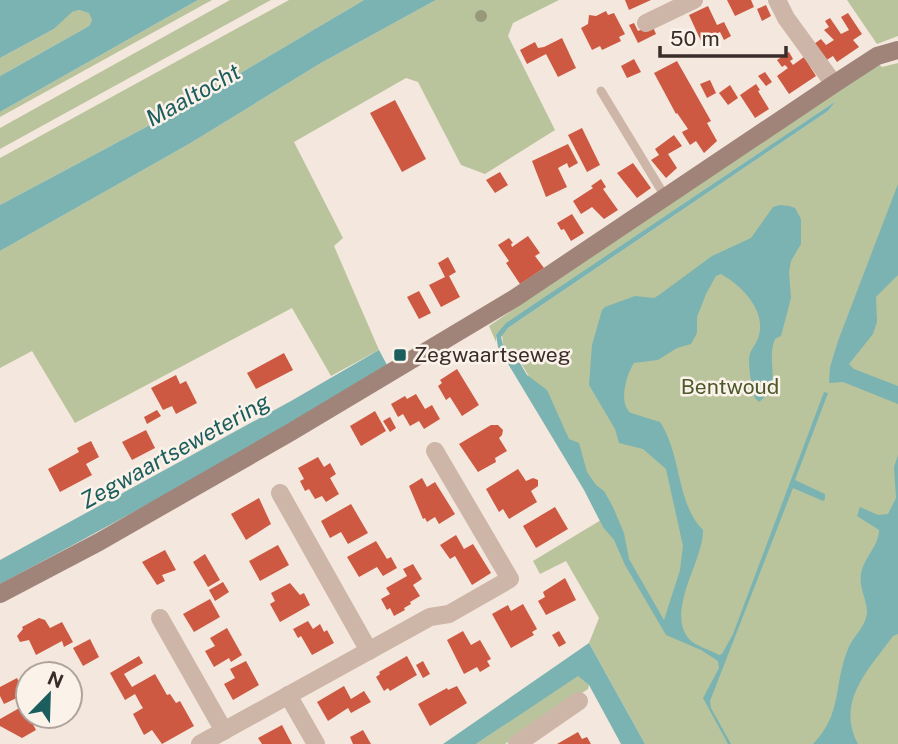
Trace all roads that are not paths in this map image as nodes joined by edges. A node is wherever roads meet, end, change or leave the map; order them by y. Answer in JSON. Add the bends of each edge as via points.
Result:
{"nodes":[{"id":1,"x":694,"y":0,"type":"edge"},
{"id":2,"x":777,"y":0,"type":"edge"},
{"id":3,"x":646,"y":23,"type":"dead end"},
{"id":4,"x":898,"y":50,"type":"edge"},
{"id":5,"x":834,"y":84,"type":"junction"},
{"id":6,"x":601,"y":91,"type":"dead end"},
{"id":7,"x":666,"y":198,"type":"junction"},
{"id":8,"x":435,"y":451,"type":"dead end"},
{"id":9,"x":280,"y":493,"type":"dead end"},
{"id":10,"x":0,"y":594,"type":"edge"},
{"id":11,"x":160,"y":618,"type":"dead end"},
{"id":12,"x":369,"y":652,"type":"junction"},
{"id":13,"x":288,"y":695,"type":"junction"},
{"id":14,"x":579,"y":701,"type":"dead end"},
{"id":15,"x":224,"y":731,"type":"junction"},
{"id":16,"x":200,"y":744,"type":"edge"},
{"id":17,"x":316,"y":744,"type":"edge"},
{"id":18,"x":517,"y":744,"type":"edge"}],
"edges":[{"from":1,"to":3,"type":"street"},
{"from":2,"to":5,"type":"street"},
{"from":4,"to":5,"type":"main road","via":[[877,56]]},
{"from":5,"to":7,"type":"main road"},
{"from":6,"to":7,"type":"lane"},
{"from":7,"to":10,"type":"main road","via":[[515,298],[291,432]]},
{"from":8,"to":12,"type":"street","via":[[510,579]]},
{"from":9,"to":12,"type":"street"},
{"from":11,"to":15,"type":"street"},
{"from":12,"to":13,"type":"street"},
{"from":13,"to":15,"type":"street"},
{"from":13,"to":17,"type":"street"},
{"from":14,"to":18,"type":"street"},
{"from":15,"to":16,"type":"street"}]}
